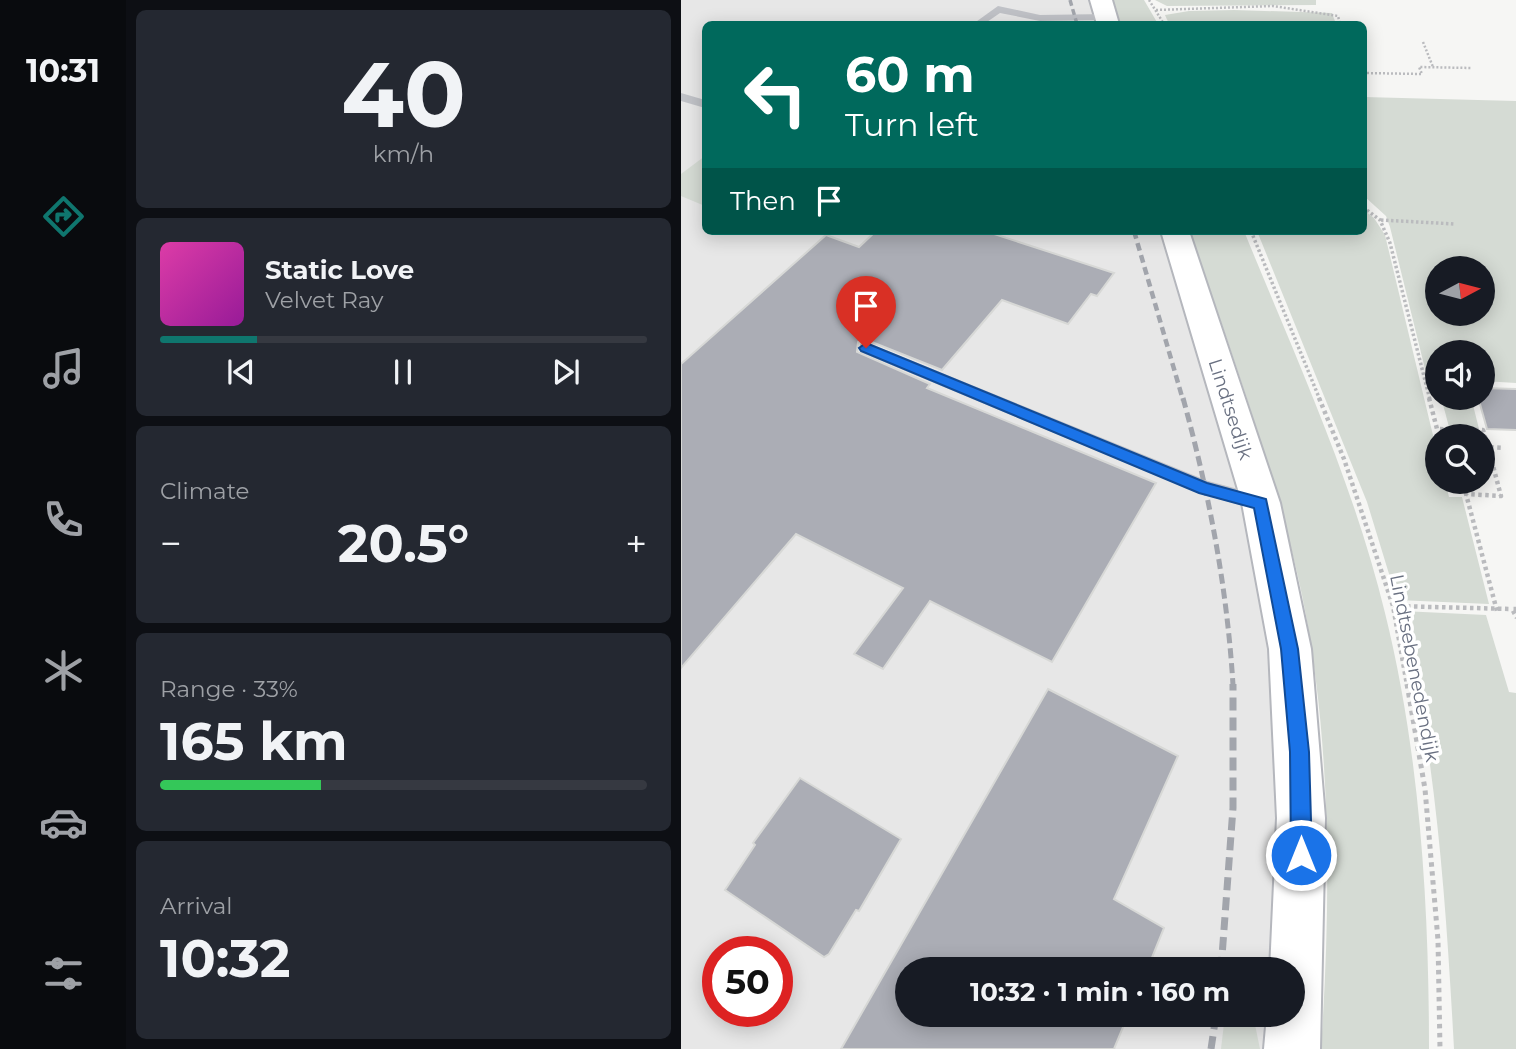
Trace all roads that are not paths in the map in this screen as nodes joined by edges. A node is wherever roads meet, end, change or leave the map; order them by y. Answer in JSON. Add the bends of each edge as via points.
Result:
{"nodes":[{"id":1,"x":1105,"y":14,"type":"edge"},
{"id":2,"x":982,"y":21,"type":"edge"},
{"id":3,"x":681,"y":97,"type":"edge"},
{"id":4,"x":702,"y":103,"type":"edge"},
{"id":5,"x":1176,"y":235,"type":"edge"},
{"id":6,"x":866,"y":348,"type":"dead end"},
{"id":7,"x":1261,"y":503,"type":"junction"},
{"id":8,"x":1292,"y":1049,"type":"edge"}],
"edges":[{"from":1,"to":2,"type":"lane","via":[[1040,18],[998,9]]},
{"from":3,"to":4,"type":"lane"},
{"from":5,"to":7,"type":"main road","name":"Lindtsedijk"},
{"from":6,"to":7,"type":"lane","via":[[1205,488]]},
{"from":7,"to":8,"type":"main road","name":"Lindtsedijk","via":[[1290,649],[1299,752],[1301,874]]}]}
